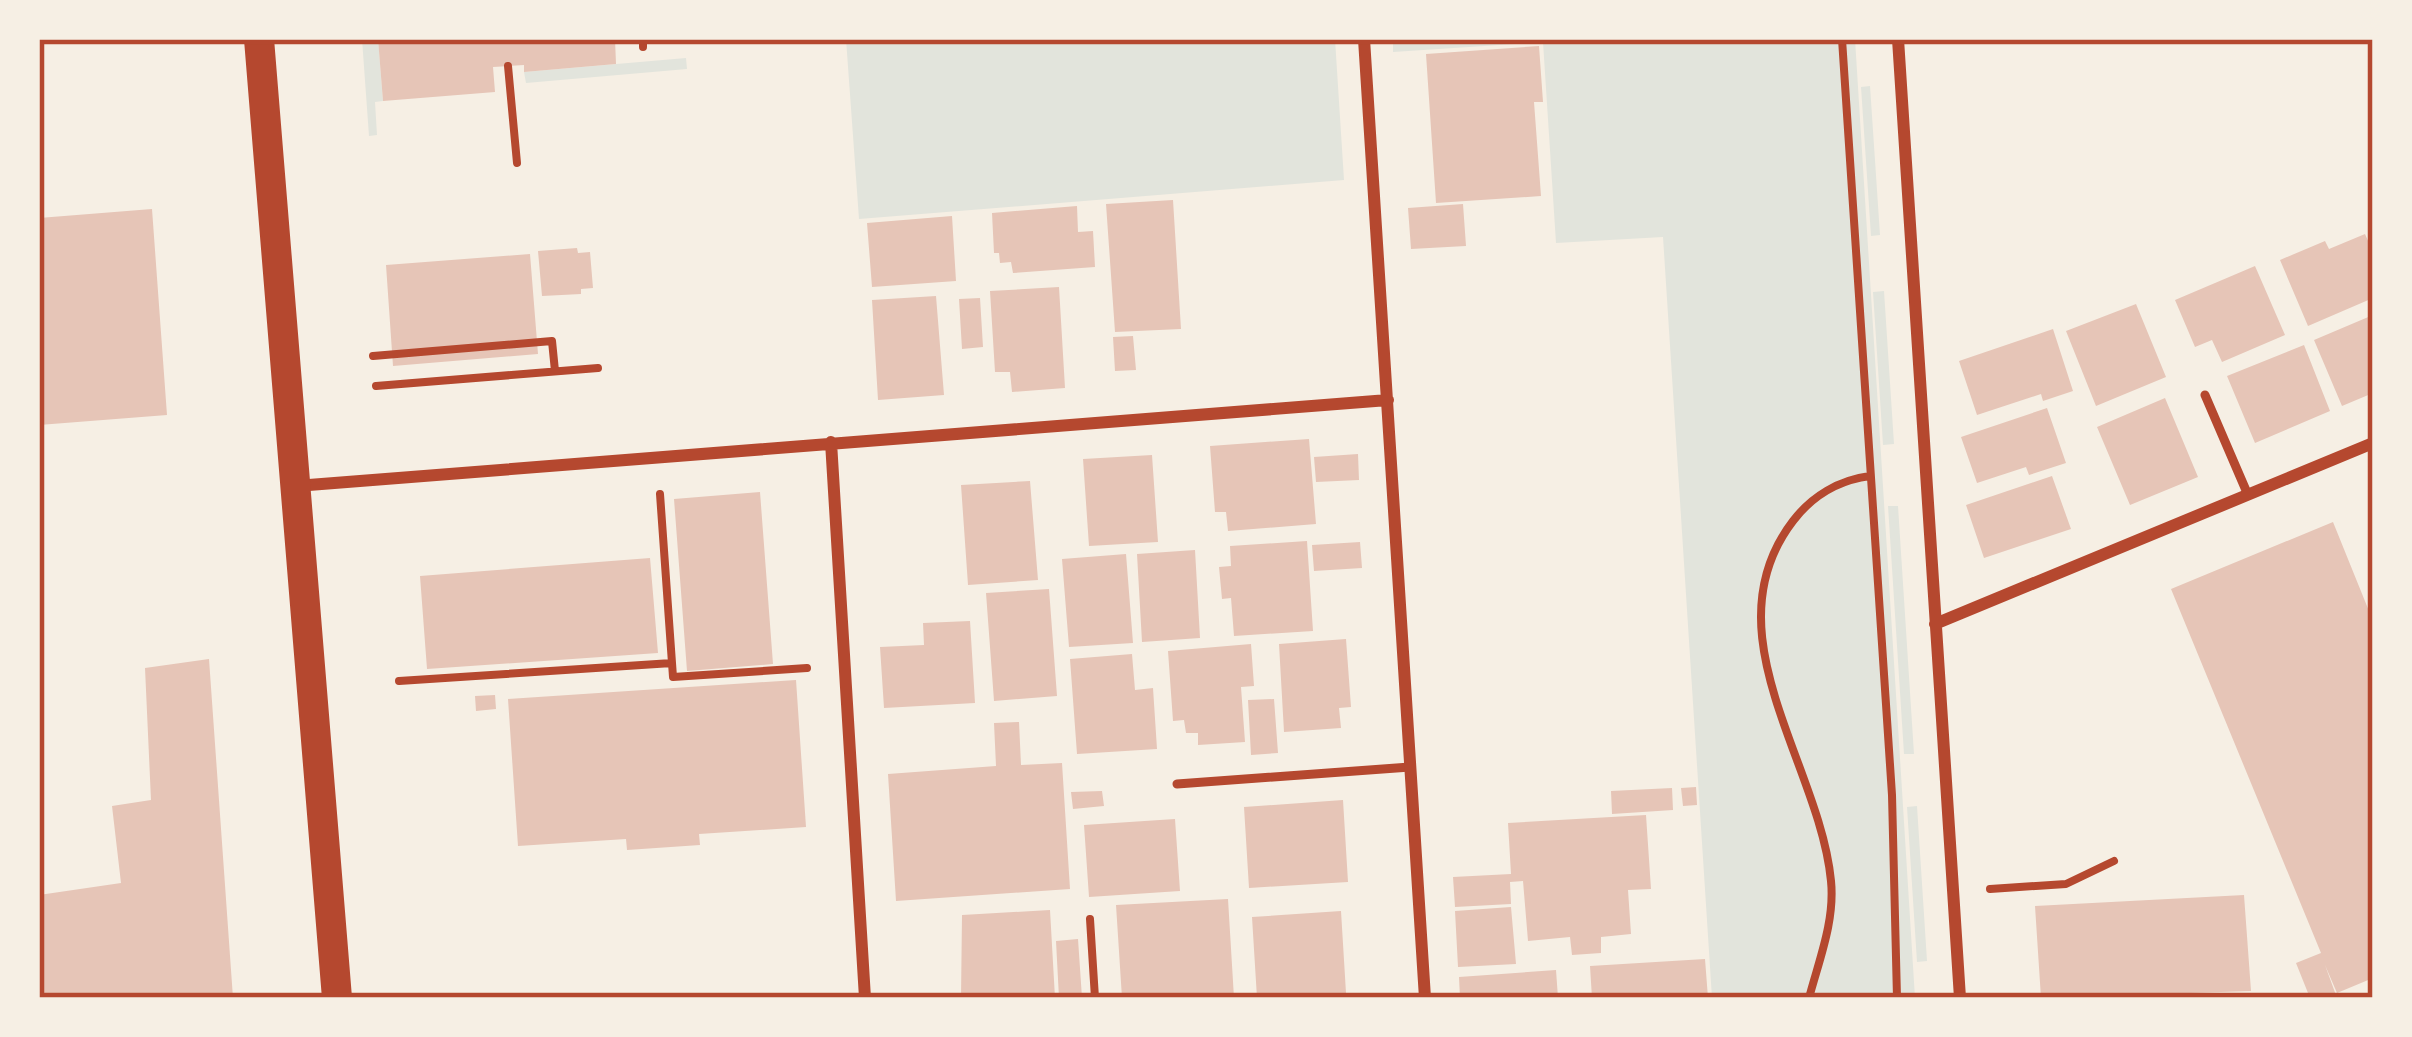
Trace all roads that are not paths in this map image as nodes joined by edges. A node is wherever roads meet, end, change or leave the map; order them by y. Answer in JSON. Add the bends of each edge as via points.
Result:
{"nodes":[{"id":1,"x":259,"y":39,"type":"edge"},
{"id":2,"x":1364,"y":39,"type":"edge"},
{"id":3,"x":1898,"y":39,"type":"edge"},
{"id":4,"x":2205,"y":394,"type":"dead end"},
{"id":5,"x":1388,"y":400,"type":"junction"},
{"id":6,"x":830,"y":442,"type":"junction"},
{"id":7,"x":2373,"y":443,"type":"edge"},
{"id":8,"x":295,"y":486,"type":"junction"},
{"id":9,"x":2248,"y":495,"type":"junction"},
{"id":10,"x":1935,"y":624,"type":"junction"},
{"id":11,"x":1410,"y":767,"type":"junction"},
{"id":12,"x":1177,"y":784,"type":"dead end"},
{"id":13,"x":337,"y":998,"type":"edge"},
{"id":14,"x":865,"y":998,"type":"edge"},
{"id":15,"x":1425,"y":998,"type":"edge"},
{"id":16,"x":1960,"y":998,"type":"edge"}],
"edges":[{"from":1,"to":8,"type":"main road"},
{"from":2,"to":5,"type":"street"},
{"from":3,"to":10,"type":"street"},
{"from":4,"to":9,"type":"lane"},
{"from":5,"to":6,"type":"street"},
{"from":5,"to":11,"type":"street"},
{"from":6,"to":8,"type":"street"},
{"from":6,"to":14,"type":"street"},
{"from":7,"to":9,"type":"street"},
{"from":8,"to":13,"type":"main road"},
{"from":9,"to":10,"type":"street"},
{"from":10,"to":16,"type":"street"},
{"from":11,"to":12,"type":"lane"},
{"from":11,"to":15,"type":"street"}]}
